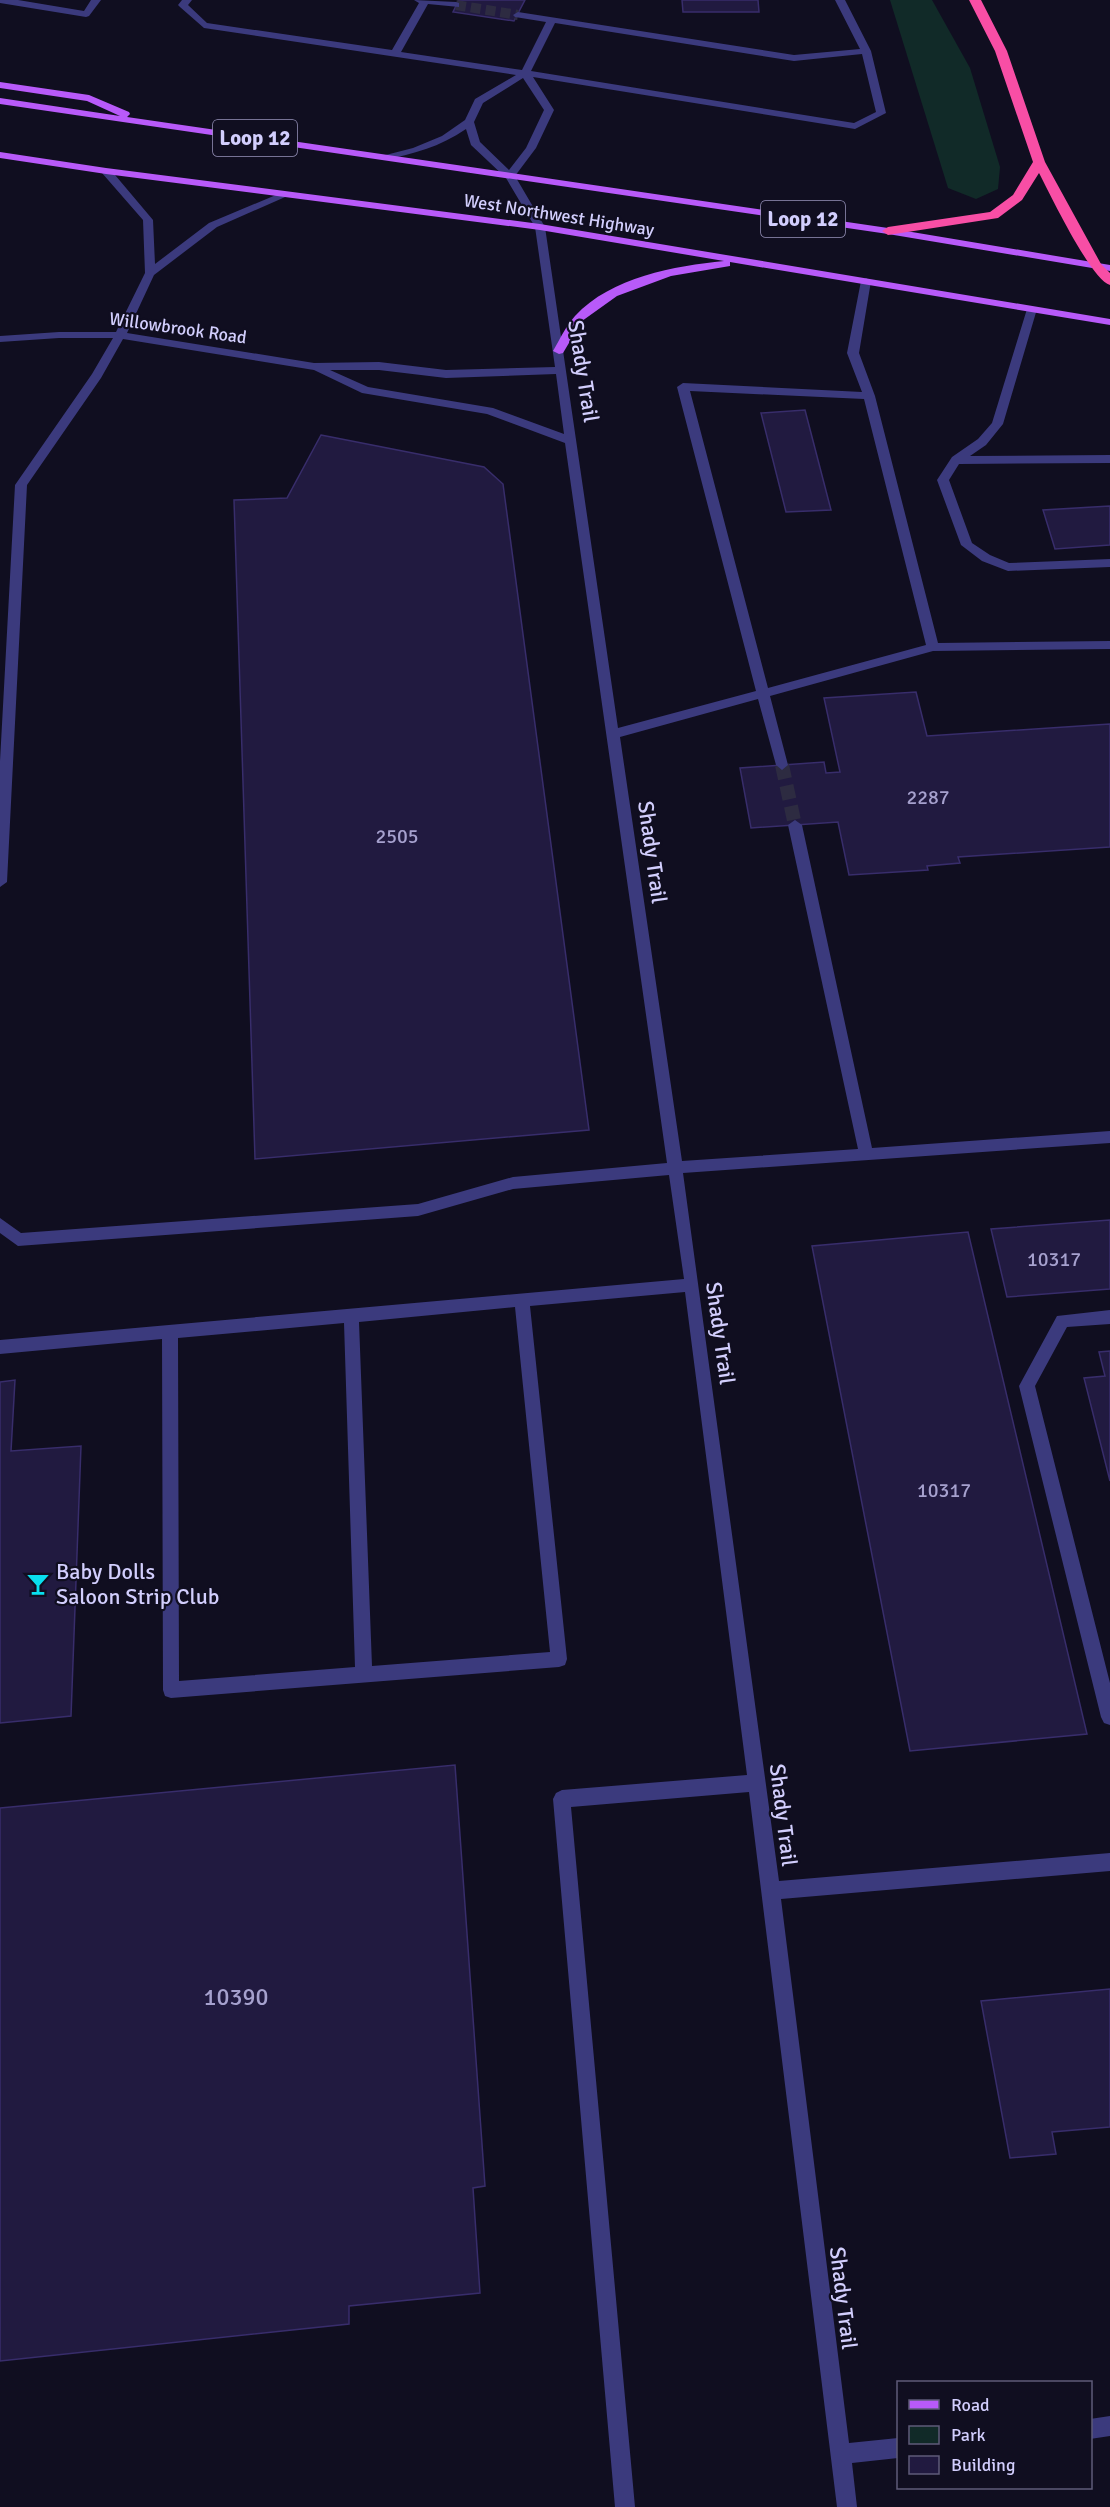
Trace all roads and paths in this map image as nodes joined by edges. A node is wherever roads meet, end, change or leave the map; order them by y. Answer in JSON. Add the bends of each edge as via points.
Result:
{"nodes":[{"id":1,"x":0,"y":0,"type":"edge"},
{"id":2,"x":96,"y":0,"type":"edge"},
{"id":3,"x":187,"y":0,"type":"edge"},
{"id":4,"x":422,"y":0,"type":"edge"},
{"id":5,"x":840,"y":0,"type":"edge"},
{"id":6,"x":975,"y":0,"type":"edge"},
{"id":7,"x":456,"y":5,"type":"dead end"},
{"id":8,"x":518,"y":15,"type":"tunnel mouth"},
{"id":9,"x":552,"y":20,"type":"junction"},
{"id":10,"x":867,"y":51,"type":"junction"},
{"id":11,"x":396,"y":54,"type":"junction"},
{"id":12,"x":525,"y":73,"type":"junction"},
{"id":13,"x":0,"y":85,"type":"edge"},
{"id":14,"x":0,"y":101,"type":"edge"},
{"id":15,"x":144,"y":122,"type":"junction"},
{"id":16,"x":469,"y":122,"type":"junction"},
{"id":17,"x":0,"y":155,"type":"edge"},
{"id":18,"x":383,"y":157,"type":"junction"},
{"id":19,"x":1039,"y":162,"type":"junction"},
{"id":20,"x":106,"y":171,"type":"junction"},
{"id":21,"x":510,"y":176,"type":"junction"},
{"id":22,"x":287,"y":194,"type":"junction"},
{"id":23,"x":540,"y":227,"type":"junction"},
{"id":24,"x":888,"y":231,"type":"junction"},
{"id":25,"x":752,"y":262,"type":"junction"},
{"id":26,"x":1096,"y":266,"type":"junction"},
{"id":27,"x":1110,"y":268,"type":"edge"},
{"id":28,"x":150,"y":273,"type":"junction"},
{"id":29,"x":866,"y":281,"type":"junction"},
{"id":30,"x":1110,"y":281,"type":"edge"},
{"id":31,"x":1032,"y":309,"type":"junction"},
{"id":32,"x":1110,"y":322,"type":"edge"},
{"id":33,"x":120,"y":335,"type":"junction"},
{"id":34,"x":0,"y":339,"type":"edge"},
{"id":35,"x":559,"y":351,"type":"junction"},
{"id":36,"x":314,"y":367,"type":"junction"},
{"id":37,"x":562,"y":370,"type":"junction"},
{"id":38,"x":869,"y":396,"type":"junction"},
{"id":39,"x":572,"y":441,"type":"junction"},
{"id":40,"x":1110,"y":459,"type":"edge"},
{"id":41,"x":956,"y":460,"type":"junction"},
{"id":42,"x":1110,"y":564,"type":"edge"},
{"id":43,"x":1110,"y":645,"type":"edge"},
{"id":44,"x":933,"y":647,"type":"junction"},
{"id":45,"x":764,"y":694,"type":"junction"},
{"id":46,"x":615,"y":734,"type":"junction"},
{"id":47,"x":782,"y":765,"type":"tunnel mouth"},
{"id":48,"x":795,"y":825,"type":"tunnel mouth"},
{"id":49,"x":0,"y":882,"type":"edge"},
{"id":50,"x":1110,"y":1137,"type":"edge"},
{"id":51,"x":866,"y":1154,"type":"junction"},
{"id":52,"x":674,"y":1168,"type":"junction"},
{"id":53,"x":0,"y":1224,"type":"edge"},
{"id":54,"x":692,"y":1285,"type":"junction"},
{"id":55,"x":522,"y":1300,"type":"junction"},
{"id":56,"x":351,"y":1316,"type":"junction"},
{"id":57,"x":1110,"y":1317,"type":"edge"},
{"id":58,"x":170,"y":1332,"type":"junction"},
{"id":59,"x":0,"y":1347,"type":"edge"},
{"id":60,"x":364,"y":1675,"type":"junction"},
{"id":61,"x":1110,"y":1717,"type":"edge"},
{"id":62,"x":757,"y":1783,"type":"junction"},
{"id":63,"x":1110,"y":1862,"type":"edge"},
{"id":64,"x":771,"y":1891,"type":"junction"},
{"id":65,"x":1110,"y":2426,"type":"edge"},
{"id":66,"x":1092,"y":2429,"type":"edge"},
{"id":67,"x":897,"y":2448,"type":"edge"},
{"id":68,"x":841,"y":2454,"type":"junction"},
{"id":69,"x":625,"y":2507,"type":"edge"},
{"id":70,"x":847,"y":2507,"type":"edge"}],
"edges":[{"from":1,"to":2,"type":"street","via":[[86,14]]},
{"from":3,"to":11,"type":"street","via":[[183,5],[204,25]]},
{"from":4,"to":7,"type":"street"},
{"from":4,"to":11,"type":"street"},
{"from":5,"to":10,"type":"street"},
{"from":6,"to":19,"type":"highway","via":[[1000,51]]},
{"from":8,"to":9,"type":"street"},
{"from":9,"to":10,"type":"street","via":[[794,58]]},
{"from":9,"to":12,"type":"street"},
{"from":10,"to":12,"type":"street","via":[[881,113],[855,126]]},
{"from":11,"to":12,"type":"street"},
{"from":12,"to":16,"type":"street","via":[[479,101]]},
{"from":12,"to":21,"type":"street","via":[[549,110],[531,148]]},
{"from":13,"to":15,"type":"main road","via":[[89,98]]},
{"from":14,"to":15,"type":"main road","name":"West Northwest Highway","number":"Loop 12"},
{"from":15,"to":18,"type":"main road","name":"West Northwest Highway","number":"Loop 12"},
{"from":16,"to":18,"type":"street","via":[[446,138]]},
{"from":16,"to":21,"type":"street","name":"Shady Trail","via":[[475,143]]},
{"from":17,"to":20,"type":"main road","name":"West Northwest Highway","number":"Loop 12"},
{"from":18,"to":21,"type":"main road","name":"West Northwest Highway","number":"Loop 12"},
{"from":19,"to":24,"type":"highway","via":[[1018,197],[994,215]]},
{"from":19,"to":26,"type":"highway"},
{"from":20,"to":22,"type":"main road","name":"West Northwest Highway","number":"Loop 12"},
{"from":20,"to":28,"type":"street","via":[[148,220]]},
{"from":21,"to":23,"type":"street","name":"Shady Trail"},
{"from":21,"to":24,"type":"main road","name":"West Northwest Highway","number":"Loop 12"},
{"from":22,"to":23,"type":"main road","name":"West Northwest Highway","number":"Loop 12"},
{"from":22,"to":28,"type":"street","via":[[213,225]]},
{"from":23,"to":25,"type":"main road","name":"West Northwest Highway","number":"Loop 12"},
{"from":23,"to":35,"type":"street","name":"Shady Trail"},
{"from":24,"to":26,"type":"main road","name":"West Northwest Highway","number":"Loop 12"},
{"from":25,"to":29,"type":"main road","name":"West Northwest Highway","number":"Loop 12"},
{"from":25,"to":35,"type":"main road","via":[[704,266],[648,278],[600,301],[580,316]]},
{"from":26,"to":27,"type":"main road","name":"West Northwest Highway","number":"Loop 12"},
{"from":26,"to":30,"type":"highway"},
{"from":28,"to":33,"type":"street"},
{"from":29,"to":31,"type":"main road","name":"West Northwest Highway","number":"Loop 12"},
{"from":29,"to":38,"type":"street","via":[[853,353]]},
{"from":31,"to":32,"type":"main road","name":"West Northwest Highway","number":"Loop 12"},
{"from":31,"to":41,"type":"street","via":[[997,424],[982,442]]},
{"from":33,"to":34,"type":"street","name":"Willowbrook Road"},
{"from":33,"to":36,"type":"street","name":"Willowbrook Road"},
{"from":33,"to":49,"type":"street","via":[[21,485]]},
{"from":35,"to":37,"type":"street","name":"Shady Trail"},
{"from":36,"to":37,"type":"street","name":"Willowbrook Road","via":[[379,366],[446,374]]},
{"from":36,"to":39,"type":"street","name":"Willowbrook Road","via":[[366,390],[489,411]]},
{"from":37,"to":39,"type":"street","name":"Shady Trail"},
{"from":38,"to":44,"type":"street"},
{"from":38,"to":45,"type":"street","via":[[683,387]]},
{"from":39,"to":46,"type":"street","name":"Shady Trail"},
{"from":40,"to":41,"type":"street"},
{"from":41,"to":42,"type":"street","via":[[943,480],[967,545],[986,558],[1008,567]]},
{"from":43,"to":44,"type":"street"},
{"from":44,"to":45,"type":"street"},
{"from":45,"to":46,"type":"street"},
{"from":45,"to":47,"type":"street"},
{"from":46,"to":52,"type":"street","name":"Shady Trail"},
{"from":48,"to":51,"type":"street"},
{"from":50,"to":51,"type":"street"},
{"from":51,"to":52,"type":"street"},
{"from":52,"to":53,"type":"street","via":[[513,1183],[418,1210],[18,1240]]},
{"from":52,"to":54,"type":"street","name":"Shady Trail"},
{"from":54,"to":55,"type":"street"},
{"from":54,"to":62,"type":"street","name":"Shady Trail"},
{"from":55,"to":56,"type":"street"},
{"from":55,"to":60,"type":"street","via":[[559,1659]]},
{"from":56,"to":58,"type":"street"},
{"from":56,"to":60,"type":"street"},
{"from":57,"to":61,"type":"street","via":[[1062,1321],[1027,1386]]},
{"from":58,"to":59,"type":"street"},
{"from":58,"to":60,"type":"street","via":[[171,1690]]},
{"from":62,"to":64,"type":"street","name":"Shady Trail"},
{"from":62,"to":69,"type":"street","via":[[562,1799]]},
{"from":63,"to":64,"type":"street"},
{"from":64,"to":68,"type":"street","name":"Shady Trail"},
{"from":65,"to":66,"type":"street"},
{"from":67,"to":68,"type":"street"},
{"from":68,"to":70,"type":"street","name":"Shady Trail"}]}
